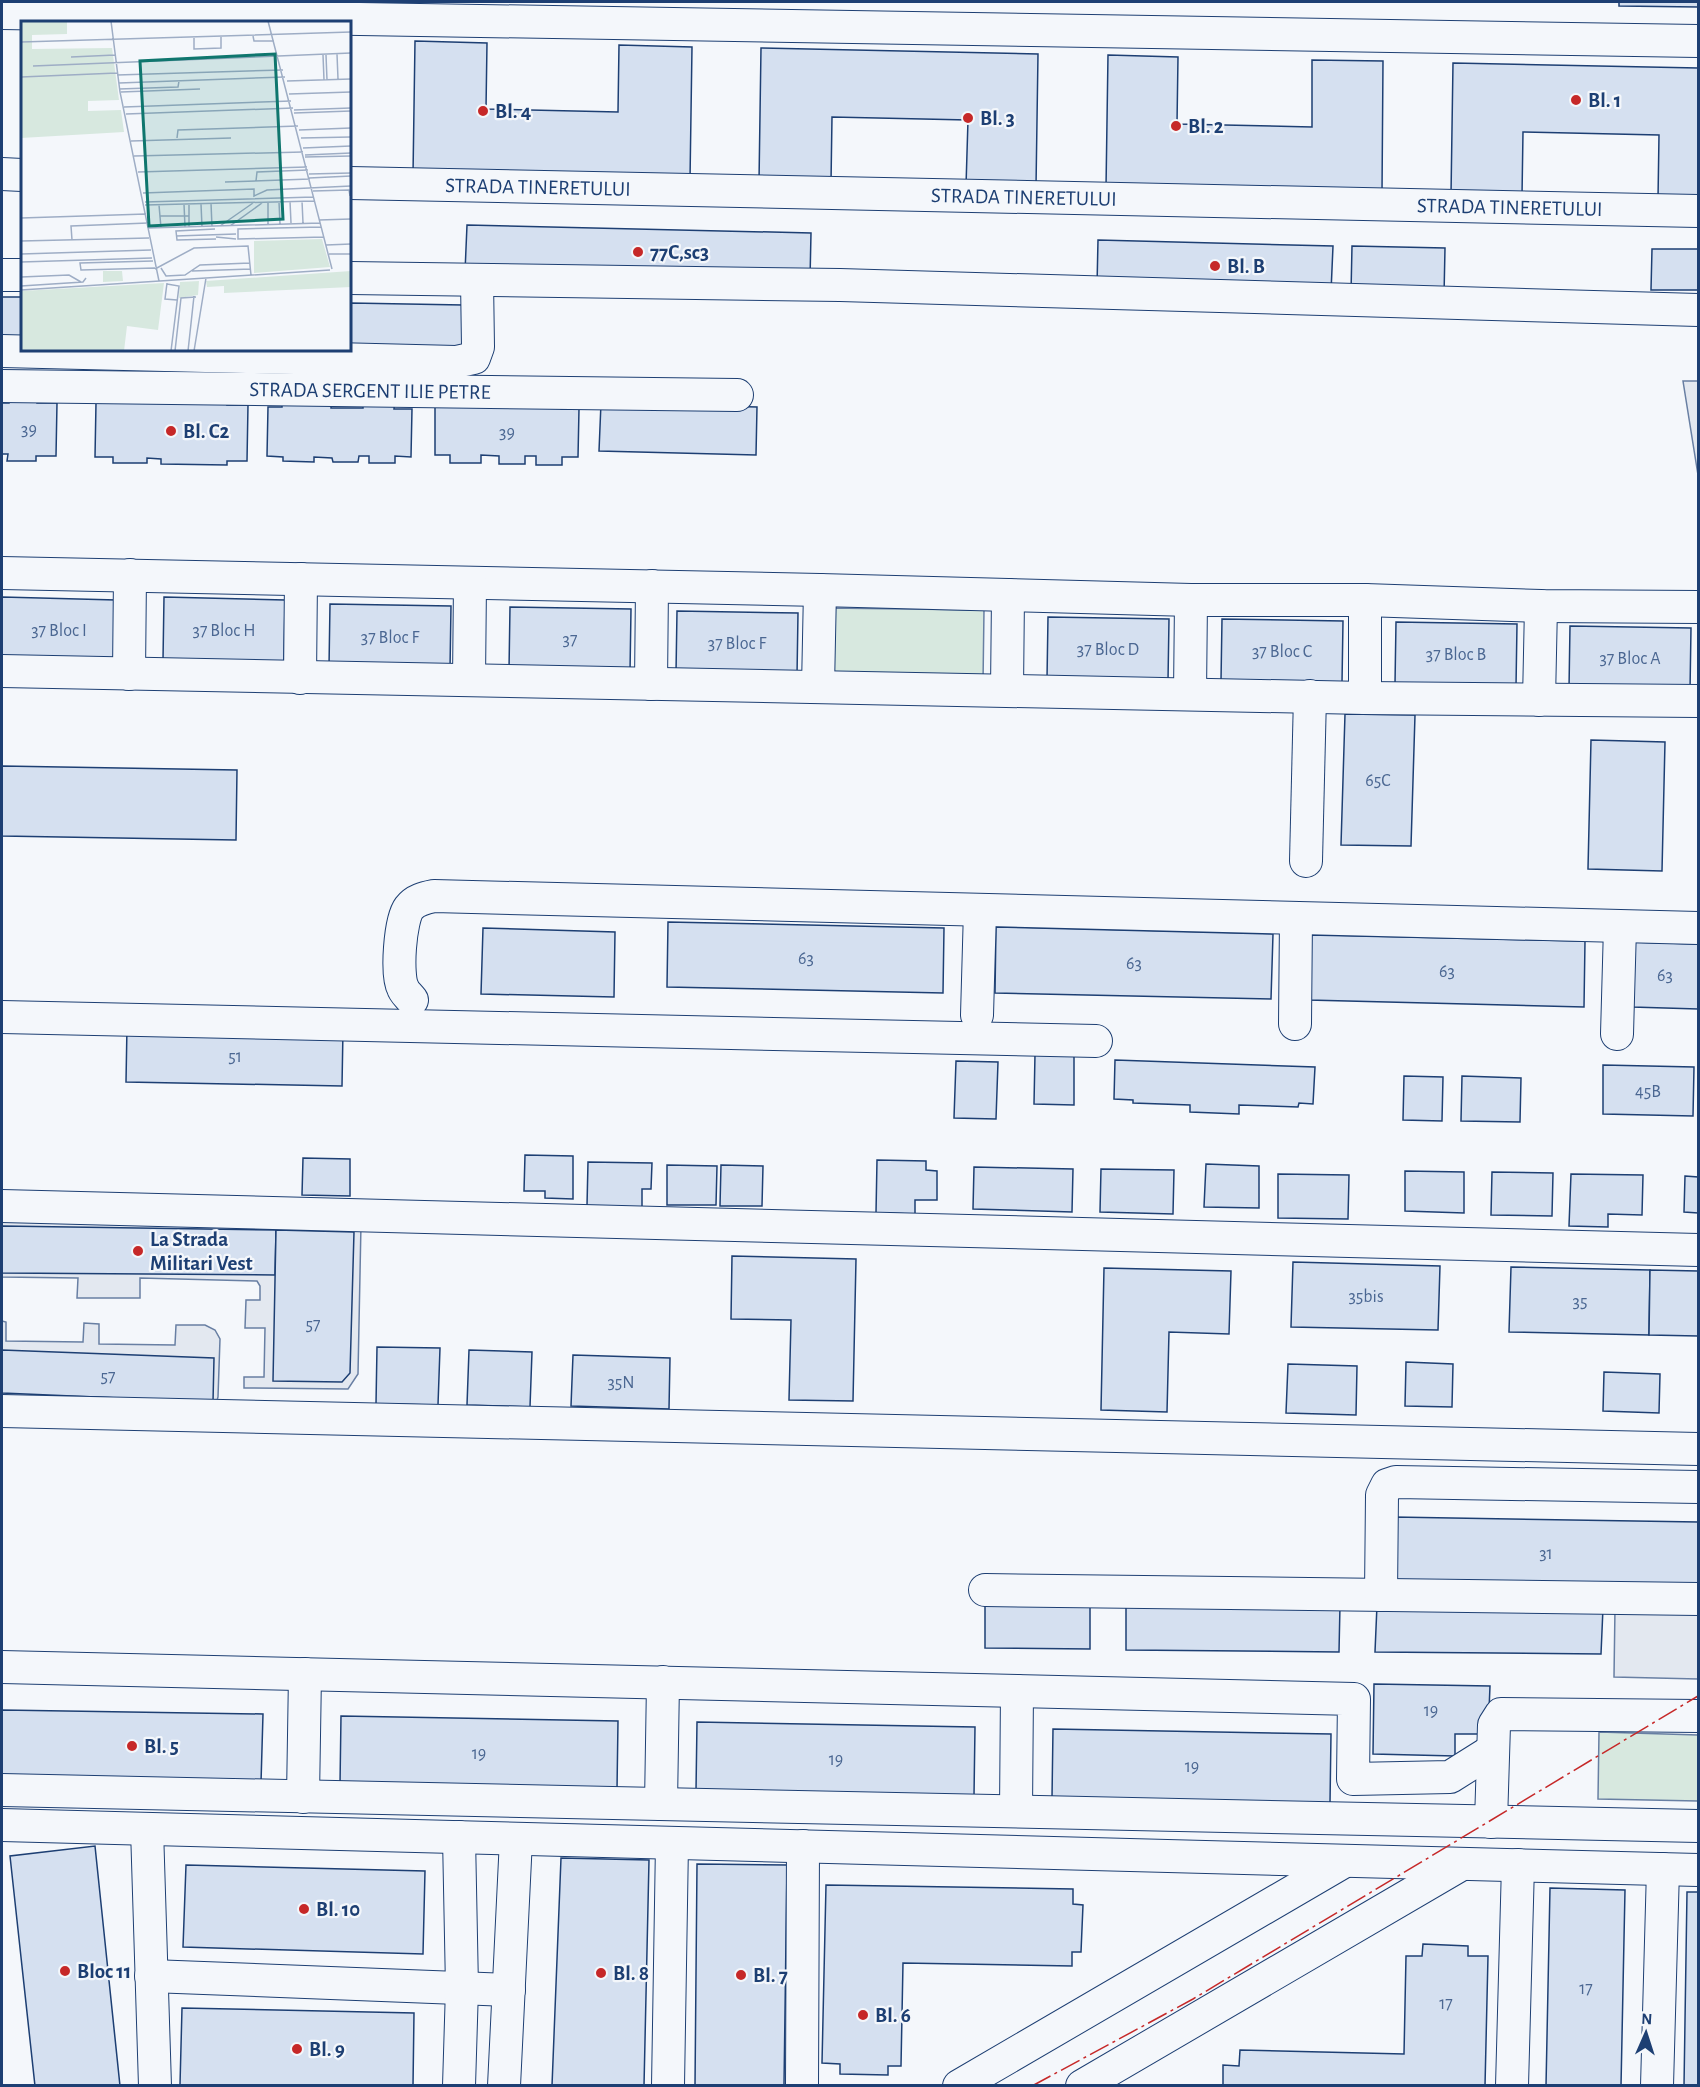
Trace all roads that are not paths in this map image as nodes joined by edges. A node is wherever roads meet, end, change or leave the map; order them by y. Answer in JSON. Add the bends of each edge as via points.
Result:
{"nodes":[{"id":1,"x":2,"y":13,"type":"edge"},
{"id":2,"x":1698,"y":41,"type":"edge"},
{"id":3,"x":2,"y":174,"type":"edge"},
{"id":4,"x":21,"y":175,"type":"edge"},
{"id":5,"x":351,"y":183,"type":"edge"},
{"id":6,"x":1698,"y":211,"type":"edge"},
{"id":7,"x":2,"y":275,"type":"edge"},
{"id":8,"x":21,"y":275,"type":"edge"},
{"id":9,"x":351,"y":278,"type":"edge"},
{"id":10,"x":477,"y":279,"type":"junction"},
{"id":11,"x":1698,"y":310,"type":"edge"},
{"id":12,"x":2,"y":351,"type":"edge"},
{"id":13,"x":2,"y":386,"type":"edge"},
{"id":14,"x":737,"y":395,"type":"dead end"},
{"id":15,"x":2,"y":573,"type":"edge"},
{"id":16,"x":130,"y":575,"type":"junction"},
{"id":17,"x":300,"y":579,"type":"junction"},
{"id":18,"x":470,"y":583,"type":"junction"},
{"id":19,"x":651,"y":586,"type":"junction"},
{"id":20,"x":820,"y":590,"type":"junction"},
{"id":21,"x":1008,"y":595,"type":"junction"},
{"id":22,"x":1191,"y":600,"type":"junction"},
{"id":23,"x":1365,"y":600,"type":"junction"},
{"id":24,"x":1541,"y":606,"type":"junction"},
{"id":25,"x":1698,"y":607,"type":"edge"},
{"id":26,"x":2,"y":671,"type":"edge"},
{"id":27,"x":129,"y":674,"type":"junction"},
{"id":28,"x":300,"y":678,"type":"junction"},
{"id":29,"x":469,"y":680,"type":"junction"},
{"id":30,"x":651,"y":684,"type":"junction"},
{"id":31,"x":818,"y":687,"type":"junction"},
{"id":32,"x":1007,"y":690,"type":"junction"},
{"id":33,"x":1190,"y":694,"type":"junction"},
{"id":34,"x":1310,"y":696,"type":"junction"},
{"id":35,"x":1365,"y":698,"type":"junction"},
{"id":36,"x":1539,"y":700,"type":"junction"},
{"id":37,"x":1698,"y":701,"type":"edge"},
{"id":38,"x":1306,"y":861,"type":"dead end"},
{"id":39,"x":980,"y":910,"type":"junction"},
{"id":40,"x":1296,"y":918,"type":"junction"},
{"id":41,"x":1620,"y":927,"type":"junction"},
{"id":42,"x":1698,"y":928,"type":"edge"},
{"id":43,"x":412,"y":1000,"type":"dead end"},
{"id":44,"x":977,"y":1016,"type":"dead end"},
{"id":45,"x":2,"y":1017,"type":"edge"},
{"id":46,"x":1295,"y":1024,"type":"dead end"},
{"id":47,"x":1617,"y":1034,"type":"dead end"},
{"id":48,"x":1096,"y":1041,"type":"dead end"},
{"id":49,"x":2,"y":1206,"type":"edge"},
{"id":50,"x":1698,"y":1250,"type":"edge"},
{"id":51,"x":2,"y":1411,"type":"edge"},
{"id":52,"x":1698,"y":1449,"type":"edge"},
{"id":53,"x":1698,"y":1487,"type":"edge"},
{"id":54,"x":985,"y":1590,"type":"dead end"},
{"id":55,"x":1381,"y":1595,"type":"junction"},
{"id":56,"x":1698,"y":1599,"type":"edge"},
{"id":57,"x":2,"y":1667,"type":"edge"},
{"id":58,"x":304,"y":1674,"type":"junction"},
{"id":59,"x":663,"y":1682,"type":"junction"},
{"id":60,"x":1017,"y":1691,"type":"junction"},
{"id":61,"x":1698,"y":1716,"type":"edge"},
{"id":62,"x":1493,"y":1750,"type":"junction"},
{"id":63,"x":2,"y":1790,"type":"edge"},
{"id":64,"x":303,"y":1797,"type":"junction"},
{"id":65,"x":661,"y":1804,"type":"junction"},
{"id":66,"x":1016,"y":1811,"type":"junction"},
{"id":67,"x":1491,"y":1822,"type":"junction"},
{"id":68,"x":2,"y":1825,"type":"edge"},
{"id":69,"x":1698,"y":1826,"type":"edge"},
{"id":70,"x":147,"y":1829,"type":"junction"},
{"id":71,"x":459,"y":1837,"type":"junction"},
{"id":72,"x":516,"y":1839,"type":"junction"},
{"id":73,"x":672,"y":1843,"type":"junction"},
{"id":74,"x":803,"y":1846,"type":"junction"},
{"id":75,"x":1346,"y":1861,"type":"junction"},
{"id":76,"x":1463,"y":1864,"type":"junction"},
{"id":77,"x":1518,"y":1865,"type":"junction"},
{"id":78,"x":1663,"y":1869,"type":"junction"},
{"id":79,"x":1698,"y":1870,"type":"edge"},
{"id":80,"x":151,"y":1976,"type":"junction"},
{"id":81,"x":462,"y":1988,"type":"junction"},
{"id":82,"x":509,"y":1990,"type":"junction"},
{"id":83,"x":155,"y":2085,"type":"edge"},
{"id":84,"x":459,"y":2085,"type":"edge"},
{"id":85,"x":504,"y":2085,"type":"edge"},
{"id":86,"x":668,"y":2085,"type":"edge"},
{"id":87,"x":802,"y":2085,"type":"edge"},
{"id":88,"x":959,"y":2085,"type":"edge"},
{"id":89,"x":1082,"y":2085,"type":"edge"},
{"id":90,"x":1512,"y":2085,"type":"edge"},
{"id":91,"x":1657,"y":2085,"type":"edge"}],
"edges":[{"from":1,"to":2,"type":"lane"},
{"from":3,"to":4,"type":"lane"},
{"from":5,"to":6,"type":"lane","name":"STRADA TINERETULUI"},
{"from":7,"to":8,"type":"lane"},
{"from":9,"to":10,"type":"lane"},
{"from":10,"to":11,"type":"lane"},
{"from":10,"to":12,"type":"lane","via":[[478,347],[474,358],[456,362]]},
{"from":13,"to":14,"type":"lane","name":"STRADA SERGENT ILIE PETRE"},
{"from":15,"to":16,"type":"lane"},
{"from":16,"to":17,"type":"lane"},
{"from":16,"to":27,"type":"lane"},
{"from":17,"to":18,"type":"lane"},
{"from":17,"to":28,"type":"lane"},
{"from":18,"to":19,"type":"lane"},
{"from":18,"to":29,"type":"lane"},
{"from":19,"to":20,"type":"lane"},
{"from":19,"to":30,"type":"lane"},
{"from":20,"to":21,"type":"lane"},
{"from":20,"to":31,"type":"lane"},
{"from":21,"to":22,"type":"lane"},
{"from":21,"to":32,"type":"lane"},
{"from":22,"to":23,"type":"lane"},
{"from":22,"to":33,"type":"lane"},
{"from":23,"to":24,"type":"lane"},
{"from":23,"to":35,"type":"lane"},
{"from":24,"to":25,"type":"lane"},
{"from":24,"to":36,"type":"lane"},
{"from":26,"to":27,"type":"lane"},
{"from":27,"to":28,"type":"lane"},
{"from":28,"to":29,"type":"lane"},
{"from":29,"to":30,"type":"lane"},
{"from":30,"to":31,"type":"lane"},
{"from":31,"to":32,"type":"lane"},
{"from":32,"to":33,"type":"lane"},
{"from":33,"to":34,"type":"lane"},
{"from":34,"to":35,"type":"lane"},
{"from":34,"to":38,"type":"lane"},
{"from":35,"to":36,"type":"lane"},
{"from":36,"to":37,"type":"lane"},
{"from":39,"to":40,"type":"lane"},
{"from":39,"to":43,"type":"lane","via":[[434,896],[414,903],[402,923],[402,988]]},
{"from":39,"to":44,"type":"lane"},
{"from":40,"to":41,"type":"lane"},
{"from":40,"to":46,"type":"lane"},
{"from":41,"to":42,"type":"lane"},
{"from":41,"to":47,"type":"lane"},
{"from":45,"to":48,"type":"lane"},
{"from":49,"to":50,"type":"lane"},
{"from":51,"to":52,"type":"lane"},
{"from":53,"to":55,"type":"lane","via":[[1396,1482],[1387,1485],[1382,1495]]},
{"from":54,"to":55,"type":"lane"},
{"from":55,"to":56,"type":"lane"},
{"from":57,"to":58,"type":"lane"},
{"from":58,"to":59,"type":"lane"},
{"from":58,"to":64,"type":"lane"},
{"from":59,"to":60,"type":"lane"},
{"from":59,"to":65,"type":"lane"},
{"from":60,"to":62,"type":"lane","via":[[1354,1699],[1353,1779],[1450,1777]]},
{"from":60,"to":66,"type":"lane"},
{"from":61,"to":62,"type":"lane","via":[[1501,1714],[1494,1725]]},
{"from":62,"to":67,"type":"lane"},
{"from":63,"to":64,"type":"lane"},
{"from":64,"to":65,"type":"lane"},
{"from":65,"to":66,"type":"lane"},
{"from":66,"to":67,"type":"lane"},
{"from":67,"to":69,"type":"lane"},
{"from":68,"to":70,"type":"lane"},
{"from":70,"to":71,"type":"lane"},
{"from":70,"to":80,"type":"lane"},
{"from":71,"to":72,"type":"lane"},
{"from":71,"to":81,"type":"lane"},
{"from":72,"to":73,"type":"lane"},
{"from":72,"to":82,"type":"lane"},
{"from":73,"to":74,"type":"lane"},
{"from":73,"to":86,"type":"lane"},
{"from":74,"to":75,"type":"lane"},
{"from":74,"to":87,"type":"lane"},
{"from":75,"to":76,"type":"lane"},
{"from":75,"to":88,"type":"lane"},
{"from":76,"to":77,"type":"lane"},
{"from":76,"to":89,"type":"lane"},
{"from":77,"to":78,"type":"lane"},
{"from":77,"to":90,"type":"lane"},
{"from":78,"to":79,"type":"lane"},
{"from":78,"to":91,"type":"lane"},
{"from":80,"to":81,"type":"lane"},
{"from":80,"to":83,"type":"lane"},
{"from":81,"to":82,"type":"lane"},
{"from":81,"to":84,"type":"lane"},
{"from":82,"to":85,"type":"lane"}]}
